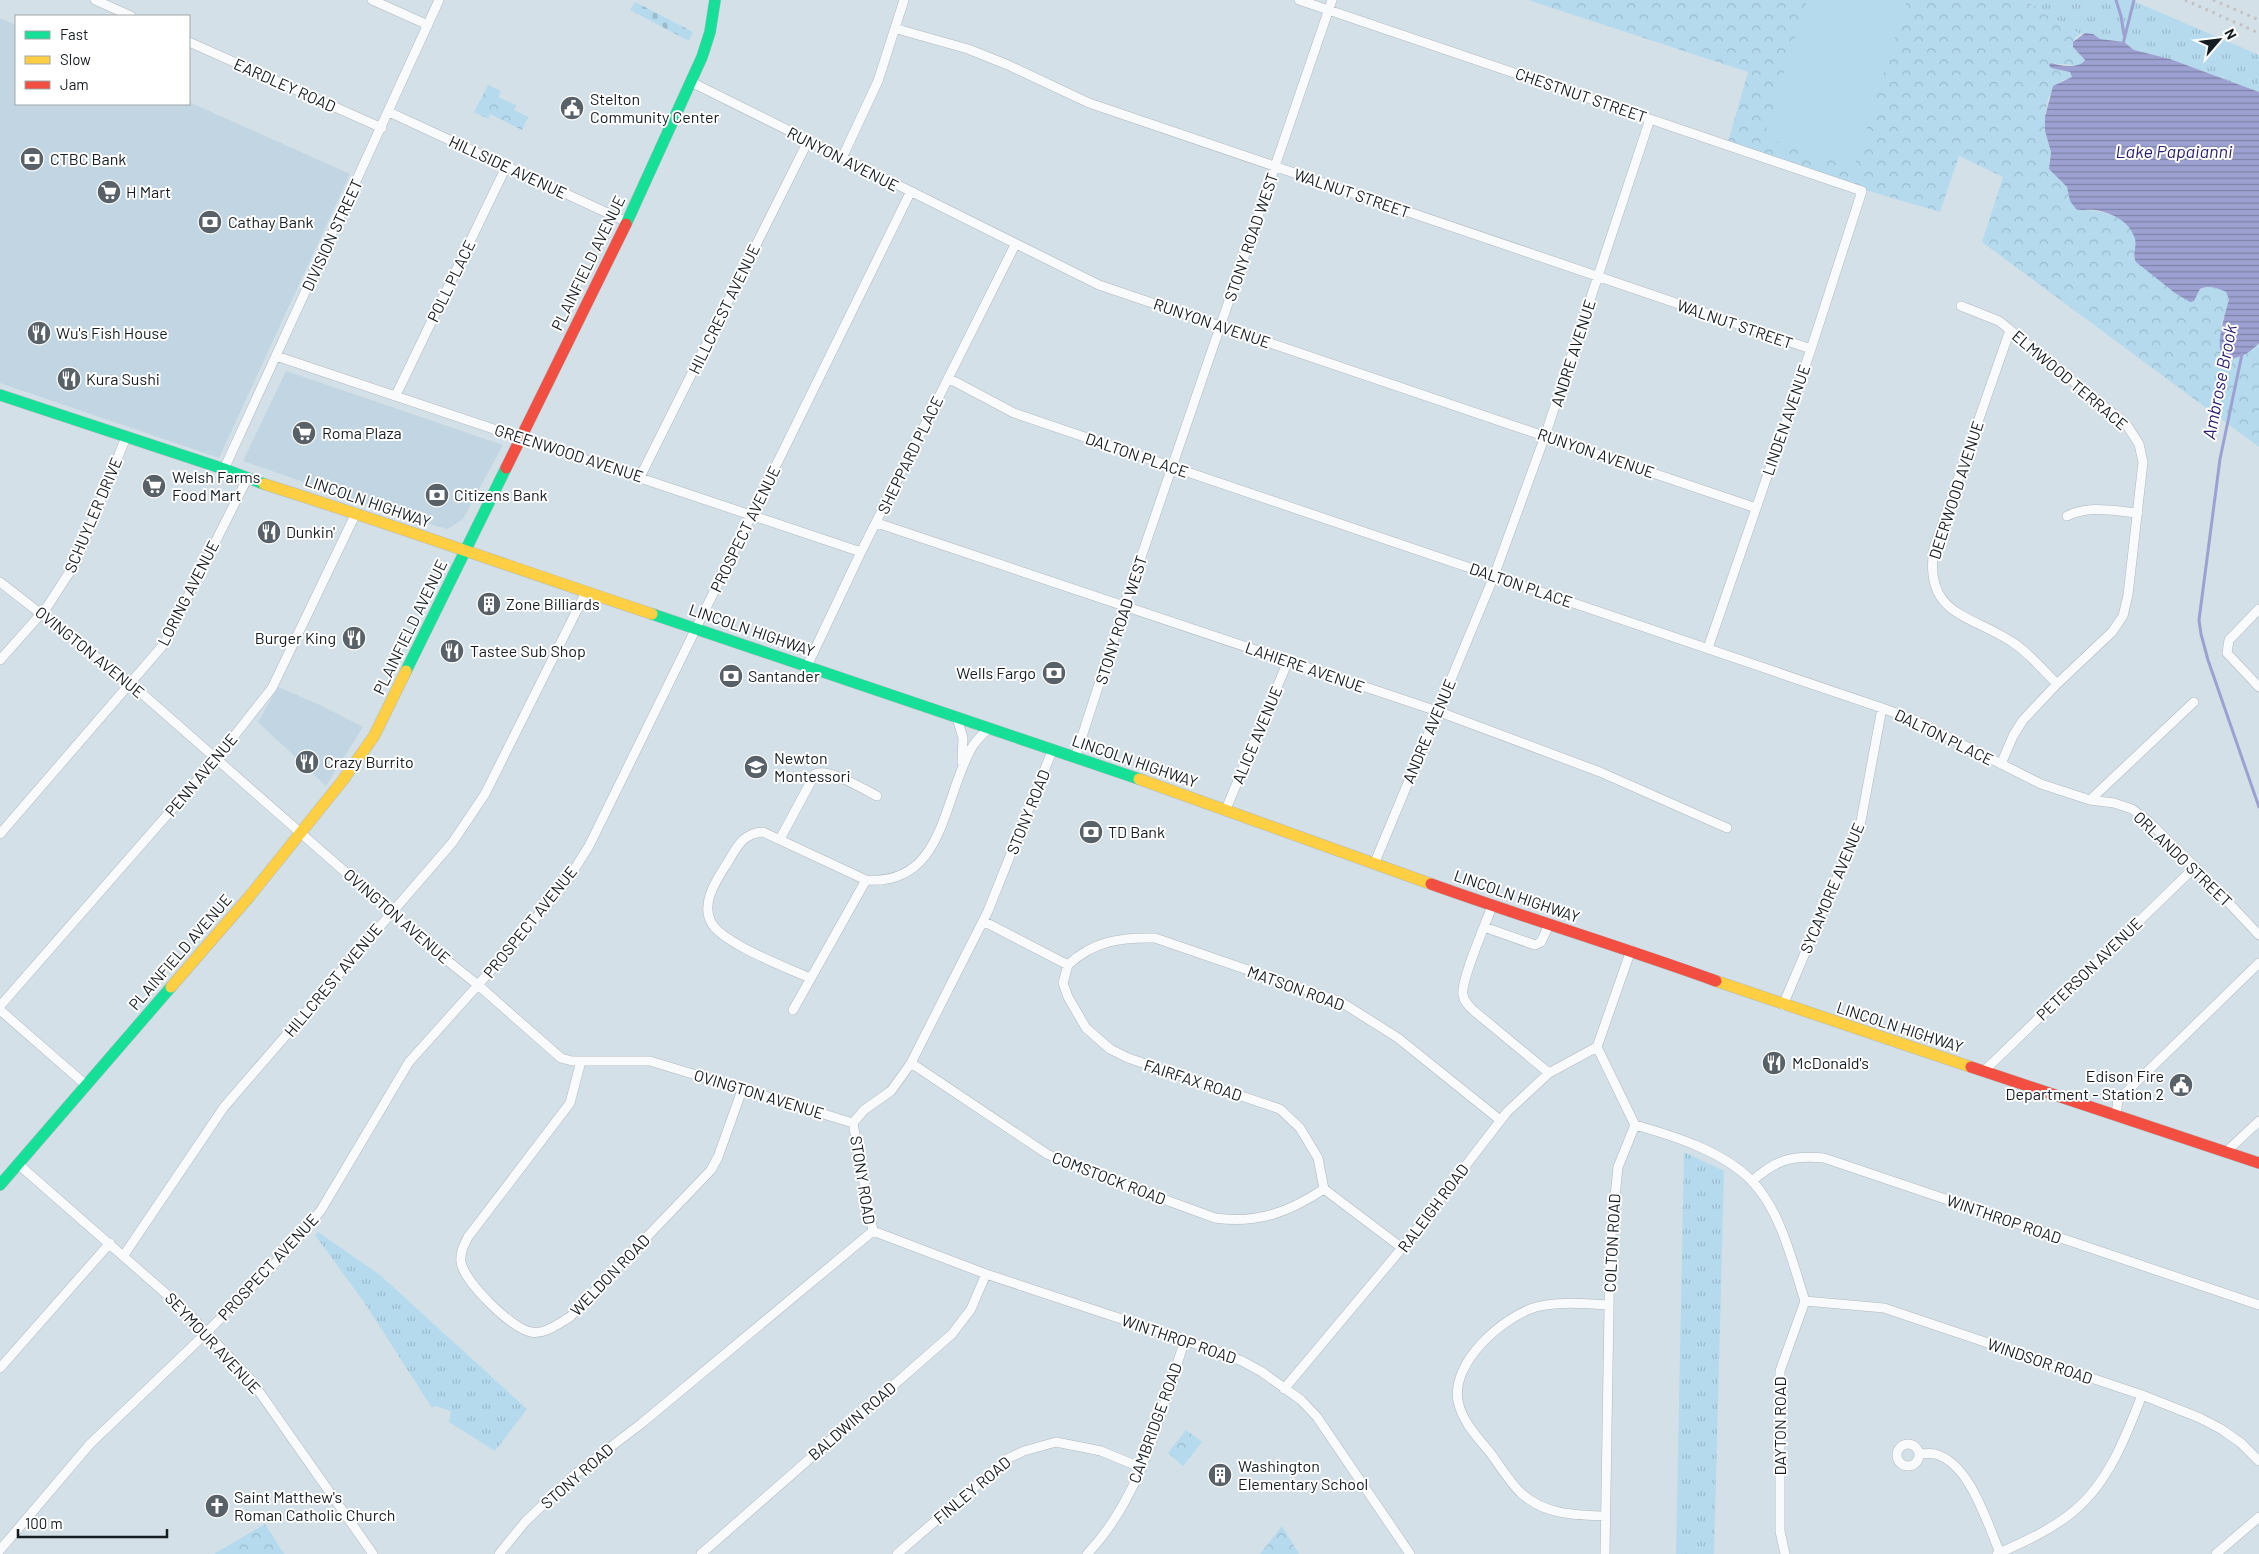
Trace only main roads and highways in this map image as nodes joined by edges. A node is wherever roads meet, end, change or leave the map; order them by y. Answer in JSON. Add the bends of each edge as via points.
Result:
{"nodes":[{"id":1,"x":715,"y":0,"type":"edge"},
{"id":2,"x":0,"y":394,"type":"edge"},
{"id":3,"x":465,"y":552,"type":"junction"},
{"id":4,"x":2259,"y":1163,"type":"edge"},
{"id":5,"x":0,"y":1185,"type":"edge"}],
"edges":[{"from":1,"to":3,"type":"main road","name":"PLAINFIELD AVENUE","via":[[710,32],[691,82],[627,222]]},
{"from":2,"to":3,"type":"main road","name":"LINCOLN HIGHWAY"},
{"from":3,"to":4,"type":"main road","name":"LINCOLN HIGHWAY","via":[[1226,809],[1492,906]]},
{"from":3,"to":5,"type":"main road","name":"PLAINFIELD AVENUE","via":[[374,736],[343,780],[249,897]]}]}
